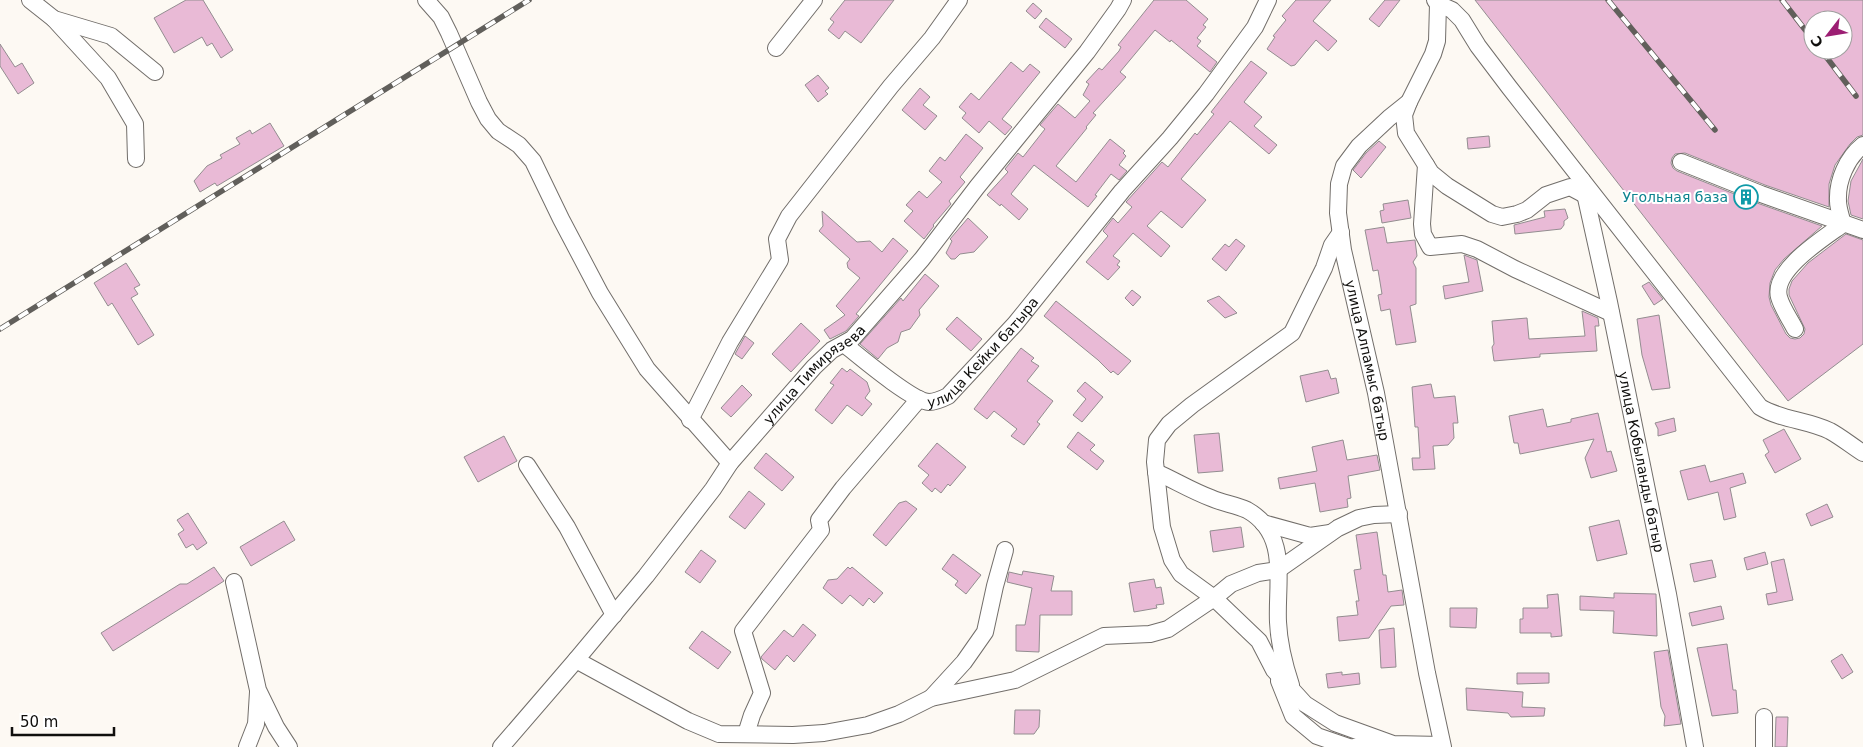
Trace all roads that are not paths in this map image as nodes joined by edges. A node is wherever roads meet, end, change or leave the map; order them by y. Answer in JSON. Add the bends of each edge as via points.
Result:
{"nodes":[{"id":1,"x":30,"y":0,"type":"edge"},
{"id":2,"x":426,"y":0,"type":"edge"},
{"id":3,"x":814,"y":0,"type":"edge"},
{"id":4,"x":959,"y":0,"type":"edge"},
{"id":5,"x":1122,"y":0,"type":"edge"},
{"id":6,"x":1268,"y":0,"type":"edge"},
{"id":7,"x":1437,"y":2,"type":"edge"},
{"id":8,"x":54,"y":19,"type":"junction"},
{"id":9,"x":776,"y":48,"type":"dead end"},
{"id":10,"x":155,"y":72,"type":"dead end"},
{"id":11,"x":1409,"y":102,"type":"junction"},
{"id":12,"x":1863,"y":145,"type":"edge"},
{"id":13,"x":136,"y":159,"type":"dead end"},
{"id":14,"x":1681,"y":162,"type":"dead end"},
{"id":15,"x":1426,"y":165,"type":"junction"},
{"id":16,"x":1582,"y":178,"type":"junction"},
{"id":17,"x":1584,"y":195,"type":"junction"},
{"id":18,"x":1843,"y":224,"type":"junction"},
{"id":19,"x":1863,"y":230,"type":"edge"},
{"id":20,"x":1341,"y":232,"type":"junction"},
{"id":21,"x":1611,"y":313,"type":"junction"},
{"id":22,"x":1795,"y":328,"type":"dead end"},
{"id":23,"x":844,"y":344,"type":"junction"},
{"id":24,"x":919,"y":399,"type":"junction"},
{"id":25,"x":690,"y":420,"type":"junction"},
{"id":26,"x":1863,"y":453,"type":"edge"},
{"id":27,"x":730,"y":463,"type":"junction"},
{"id":28,"x":527,"y":465,"type":"dead end"},
{"id":29,"x":1156,"y":472,"type":"junction"},
{"id":30,"x":1399,"y":514,"type":"junction"},
{"id":31,"x":1263,"y":524,"type":"junction"},
{"id":32,"x":1332,"y":533,"type":"junction"},
{"id":33,"x":1005,"y":550,"type":"dead end"},
{"id":34,"x":1278,"y":570,"type":"junction"},
{"id":35,"x":234,"y":582,"type":"dead end"},
{"id":36,"x":1214,"y":598,"type":"junction"},
{"id":37,"x":614,"y":615,"type":"junction"},
{"id":38,"x":576,"y":660,"type":"junction"},
{"id":39,"x":1274,"y":670,"type":"junction"},
{"id":40,"x":258,"y":690,"type":"junction"},
{"id":41,"x":1292,"y":690,"type":"junction"},
{"id":42,"x":931,"y":698,"type":"junction"},
{"id":43,"x":1764,"y":717,"type":"dead end"},
{"id":44,"x":743,"y":734,"type":"junction"},
{"id":45,"x":251,"y":742,"type":"edge"},
{"id":46,"x":1393,"y":744,"type":"junction"},
{"id":47,"x":1443,"y":746,"type":"edge"},
{"id":48,"x":289,"y":747,"type":"edge"},
{"id":49,"x":501,"y":747,"type":"edge"},
{"id":50,"x":729,"y":747,"type":"edge"},
{"id":51,"x":1349,"y":747,"type":"edge"},
{"id":52,"x":1354,"y":747,"type":"edge"},
{"id":53,"x":1695,"y":747,"type":"edge"},
{"id":54,"x":1764,"y":747,"type":"edge"}],
"edges":[{"from":1,"to":8,"type":"street"},
{"from":2,"to":25,"type":"street","via":[[441,17],[488,119],[534,161],[600,293],[647,369]]},
{"from":3,"to":9,"type":"street"},
{"from":4,"to":25,"type":"street","via":[[789,216],[777,240],[780,260],[730,342]]},
{"from":5,"to":23,"type":"street","name":"улица Тимирязева","via":[[1087,52],[922,259]]},
{"from":6,"to":24,"type":"street","name":"улица Кейки батыра","via":[[1255,27],[1206,94],[1122,191],[1015,324],[948,396],[928,402]]},
{"from":7,"to":11,"type":"street","name":"улица Алпамыс батыр","via":[[1437,41]]},
{"from":7,"to":16,"type":"street","via":[[1462,20],[1478,46]]},
{"from":8,"to":10,"type":"street","via":[[111,36]]},
{"from":8,"to":13,"type":"street","via":[[108,78],[135,124]]},
{"from":11,"to":15,"type":"street","via":[[1404,115],[1406,133]]},
{"from":11,"to":20,"type":"street","name":"улица Алпамыс батыр","via":[[1359,146],[1344,166],[1339,184]]},
{"from":12,"to":18,"type":"street","via":[[1840,179],[1838,201]]},
{"from":14,"to":18,"type":"street"},
{"from":15,"to":17,"type":"street","via":[[1447,186],[1502,217],[1527,210],[1546,195],[1570,187]]},
{"from":15,"to":21,"type":"street","via":[[1422,224],[1430,247],[1462,244],[1477,249]]},
{"from":16,"to":17,"type":"street","name":"улица Кобыланды батыр"},
{"from":16,"to":26,"type":"street","via":[[1760,407],[1771,414],[1830,431]]},
{"from":17,"to":21,"type":"street","name":"улица Кобыланды батыр"},
{"from":18,"to":19,"type":"street"},
{"from":18,"to":22,"type":"street","via":[[1789,266],[1780,281],[1779,296]]},
{"from":20,"to":29,"type":"street","via":[[1292,333],[1169,424],[1157,440]]},
{"from":20,"to":30,"type":"street","name":"улица Алпамыс батыр"},
{"from":21,"to":53,"type":"street","name":"улица Кобыланды батыр","via":[[1668,594]]},
{"from":23,"to":24,"type":"street"},
{"from":23,"to":27,"type":"street","name":"улица Тимирязева","via":[[832,350],[814,368]]},
{"from":24,"to":44,"type":"street","name":"улица Кейки батыра","via":[[843,488],[819,520],[821,530],[743,631],[762,693]]},
{"from":25,"to":27,"type":"street"},
{"from":27,"to":37,"type":"street","name":"улица Тимирязева"},
{"from":28,"to":37,"type":"street"},
{"from":29,"to":31,"type":"street","via":[[1210,498],[1247,510]]},
{"from":29,"to":36,"type":"street","via":[[1162,527],[1172,560],[1181,574]]},
{"from":30,"to":32,"type":"street","via":[[1359,518]]},
{"from":30,"to":47,"type":"street","name":"улица Алпамыс батыр"},
{"from":31,"to":32,"type":"street","via":[[1310,536]]},
{"from":31,"to":34,"type":"street","via":[[1274,538]]},
{"from":32,"to":34,"type":"street"},
{"from":33,"to":42,"type":"street","via":[[985,632],[964,662]]},
{"from":34,"to":36,"type":"street","via":[[1258,573],[1231,584]]},
{"from":34,"to":41,"type":"street","via":[[1281,653]]},
{"from":35,"to":40,"type":"street"},
{"from":36,"to":39,"type":"street","via":[[1259,641]]},
{"from":36,"to":42,"type":"street","via":[[1168,629],[1150,634],[1104,636],[1015,680]]},
{"from":37,"to":38,"type":"street","name":"улица Тимирязева"},
{"from":38,"to":44,"type":"street","via":[[688,722],[720,734]]},
{"from":38,"to":49,"type":"street","name":"улица Тимирязева"},
{"from":39,"to":41,"type":"street"},
{"from":39,"to":51,"type":"street","via":[[1293,716],[1317,736]]},
{"from":40,"to":45,"type":"street","via":[[256,724]]},
{"from":40,"to":48,"type":"street"},
{"from":41,"to":46,"type":"street","via":[[1305,704],[1335,722]]},
{"from":42,"to":44,"type":"street","via":[[868,725],[824,733]]},
{"from":43,"to":54,"type":"street"},
{"from":44,"to":50,"type":"street"},
{"from":46,"to":47,"type":"street"},
{"from":46,"to":52,"type":"street"}]}
